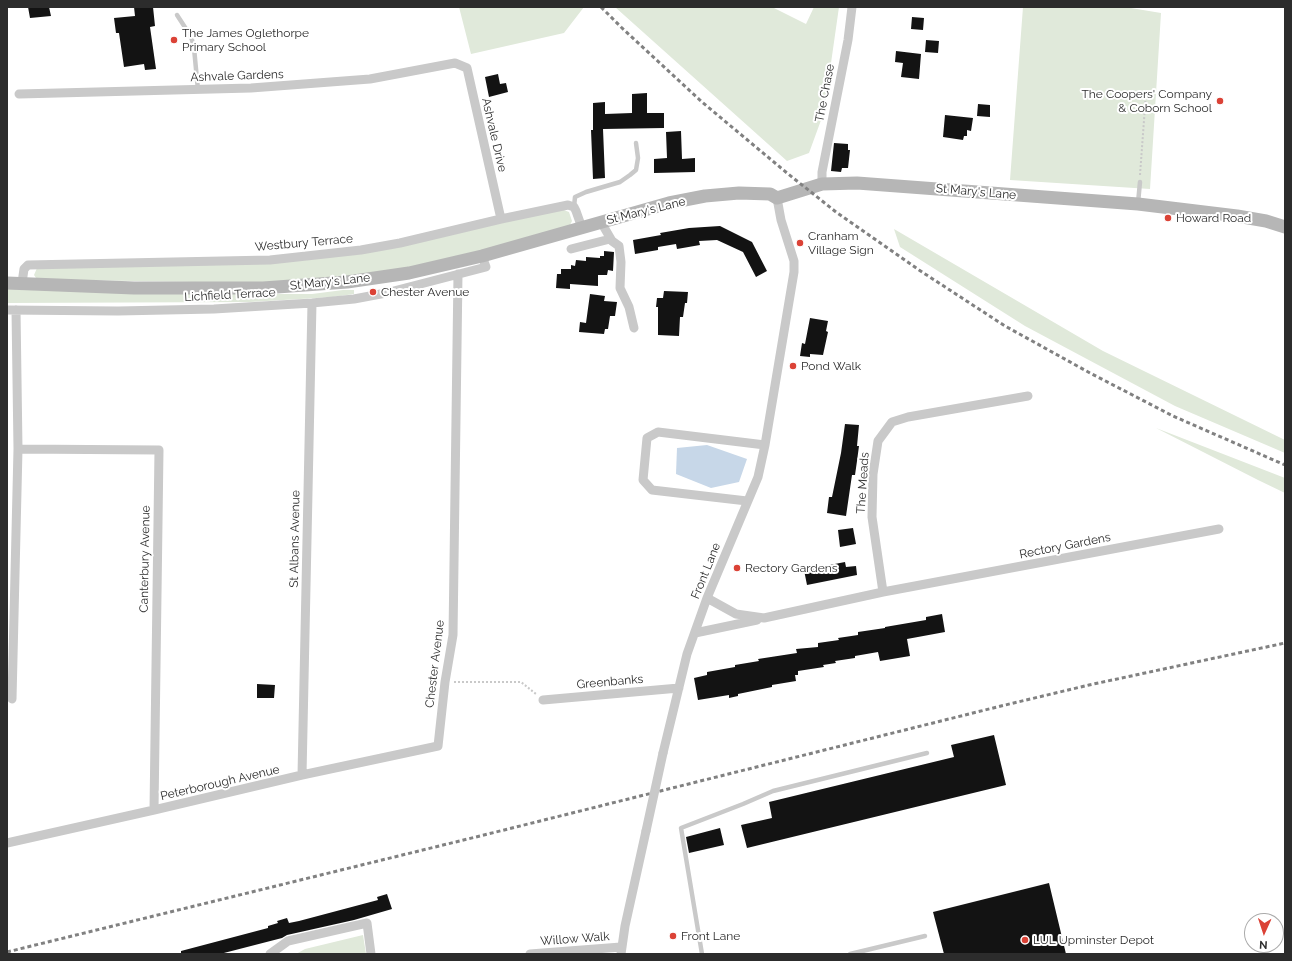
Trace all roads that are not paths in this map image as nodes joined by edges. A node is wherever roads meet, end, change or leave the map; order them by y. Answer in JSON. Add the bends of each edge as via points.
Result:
{"nodes":[{"id":1,"x":852,"y":7,"type":"edge"},
{"id":2,"x":177,"y":15,"type":"dead end"},
{"id":3,"x":455,"y":63,"type":"joint"},
{"id":4,"x":198,"y":90,"type":"junction"},
{"id":5,"x":19,"y":94,"type":"dead end"},
{"id":6,"x":636,"y":143,"type":"dead end"},
{"id":7,"x":1140,"y":182,"type":"road end"},
{"id":8,"x":822,"y":184,"type":"junction"},
{"id":9,"x":777,"y":198,"type":"junction"},
{"id":10,"x":1138,"y":204,"type":"junction"},
{"id":11,"x":574,"y":207,"type":"junction"},
{"id":12,"x":501,"y":219,"type":"junction"},
{"id":13,"x":601,"y":222,"type":"junction"},
{"id":14,"x":1285,"y":227,"type":"edge"},
{"id":15,"x":582,"y":228,"type":"junction"},
{"id":16,"x":610,"y":239,"type":"junction"},
{"id":17,"x":571,"y":249,"type":"dead end"},
{"id":18,"x":482,"y":256,"type":"junction"},
{"id":19,"x":458,"y":274,"type":"junction"},
{"id":20,"x":7,"y":283,"type":"edge"},
{"id":21,"x":22,"y":283,"type":"junction"},
{"id":22,"x":312,"y":304,"type":"junction"},
{"id":23,"x":11,"y":310,"type":"edge"},
{"id":24,"x":634,"y":328,"type":"dead end"},
{"id":25,"x":1028,"y":396,"type":"dead end"},
{"id":26,"x":765,"y":445,"type":"junction"},
{"id":27,"x":18,"y":449,"type":"junction"},
{"id":28,"x":748,"y":501,"type":"junction"},
{"id":29,"x":1219,"y":529,"type":"dead end"},
{"id":30,"x":883,"y":592,"type":"junction"},
{"id":31,"x":707,"y":598,"type":"junction"},
{"id":32,"x":764,"y":618,"type":"junction"},
{"id":33,"x":695,"y":633,"type":"junction"},
{"id":34,"x":679,"y":688,"type":"junction"},
{"id":35,"x":12,"y":700,"type":"dead end"},
{"id":36,"x":543,"y":700,"type":"road end"},
{"id":37,"x":438,"y":746,"type":"joint"},
{"id":38,"x":927,"y":753,"type":"dead end"},
{"id":39,"x":302,"y":775,"type":"junction"},
{"id":40,"x":154,"y":810,"type":"junction"},
{"id":41,"x":7,"y":843,"type":"edge"},
{"id":42,"x":926,"y":936,"type":"dead end"},
{"id":43,"x":621,"y":951,"type":"edge"},
{"id":44,"x":270,"y":954,"type":"edge"},
{"id":45,"x":370,"y":954,"type":"edge"},
{"id":46,"x":530,"y":954,"type":"edge"},
{"id":47,"x":702,"y":954,"type":"edge"},
{"id":48,"x":850,"y":954,"type":"edge"}],
"edges":[{"from":1,"to":8,"type":"street","name":"The Chase","via":[[822,172]]},
{"from":2,"to":4,"type":"lane","via":[[192,40]]},
{"from":3,"to":4,"type":"street","name":"Ashvale Gardens","via":[[370,79]]},
{"from":3,"to":12,"type":"street","name":"Ashvale Drive","via":[[467,68]]},
{"from":4,"to":5,"type":"street","name":"Ashvale Gardens"},
{"from":6,"to":11,"type":"lane","via":[[636,170],[620,182],[576,197]]},
{"from":7,"to":10,"type":"lane"},
{"from":8,"to":9,"type":"main road","name":"St Mary's Lane"},
{"from":8,"to":10,"type":"main road","name":"St Mary's Lane","via":[[857,183]]},
{"from":9,"to":13,"type":"main road","name":"St Mary's Lane","via":[[770,194],[758,193],[705,196]]},
{"from":9,"to":26,"type":"street","name":"Front Lane","via":[[794,261],[794,272]]},
{"from":10,"to":14,"type":"main road","name":"St Mary's Lane","via":[[1237,216]]},
{"from":11,"to":12,"type":"street","name":"Westbury Terrace","via":[[564,206]]},
{"from":11,"to":15,"type":"street"},
{"from":12,"to":21,"type":"street","name":"Westbury Terrace","via":[[362,250],[270,260],[28,265],[24,269]]},
{"from":13,"to":15,"type":"main road","name":"St Mary's Lane"},
{"from":13,"to":16,"type":"street"},
{"from":15,"to":18,"type":"main road","name":"St Mary's Lane"},
{"from":16,"to":17,"type":"street"},
{"from":16,"to":24,"type":"street","via":[[619,246],[620,288],[630,307]]},
{"from":18,"to":19,"type":"street","name":"Lichfield Terrace","via":[[486,267]]},
{"from":18,"to":21,"type":"main road","name":"St Mary's Lane","via":[[409,273],[288,287],[134,288]]},
{"from":19,"to":22,"type":"street","name":"Lichfield Terrace","via":[[386,293]]},
{"from":19,"to":37,"type":"street","name":"Chester Avenue","via":[[453,635]]},
{"from":20,"to":21,"type":"main road","name":"St Mary's Lane"},
{"from":22,"to":23,"type":"street","name":"Lichfield Terrace","via":[[118,311]]},
{"from":22,"to":39,"type":"street","name":"St Albans Avenue"},
{"from":23,"to":27,"type":"street"},
{"from":25,"to":30,"type":"street","name":"The Meads","via":[[892,422],[878,441],[873,474],[872,517]]},
{"from":26,"to":28,"type":"street","name":"Front Lane","via":[[758,477]]},
{"from":26,"to":28,"type":"street","via":[[658,432],[647,438],[643,480],[652,490]]},
{"from":27,"to":35,"type":"street"},
{"from":27,"to":40,"type":"street","name":"Canterbury Avenue","via":[[159,450]]},
{"from":28,"to":31,"type":"street","name":"Front Lane"},
{"from":29,"to":30,"type":"street","name":"Rectory Gardens"},
{"from":30,"to":32,"type":"street","name":"Rectory Gardens"},
{"from":31,"to":32,"type":"street","name":"Rectory Gardens","via":[[736,614]]},
{"from":31,"to":33,"type":"street","name":"Front Lane"},
{"from":32,"to":33,"type":"street"},
{"from":33,"to":34,"type":"street","name":"Front Lane"},
{"from":34,"to":36,"type":"street","name":"Greenbanks"},
{"from":34,"to":43,"type":"street","name":"Front Lane","bridge":true},
{"from":37,"to":39,"type":"street","name":"Peterborough Avenue"},
{"from":38,"to":47,"type":"lane","via":[[773,791],[681,828]]},
{"from":39,"to":40,"type":"street","name":"Peterborough Avenue"},
{"from":40,"to":41,"type":"street","name":"Peterborough Avenue"},
{"from":42,"to":48,"type":"lane"},
{"from":43,"to":46,"type":"street","name":"Willow Walk"},
{"from":44,"to":45,"type":"street","via":[[288,941],[368,922]]}]}
